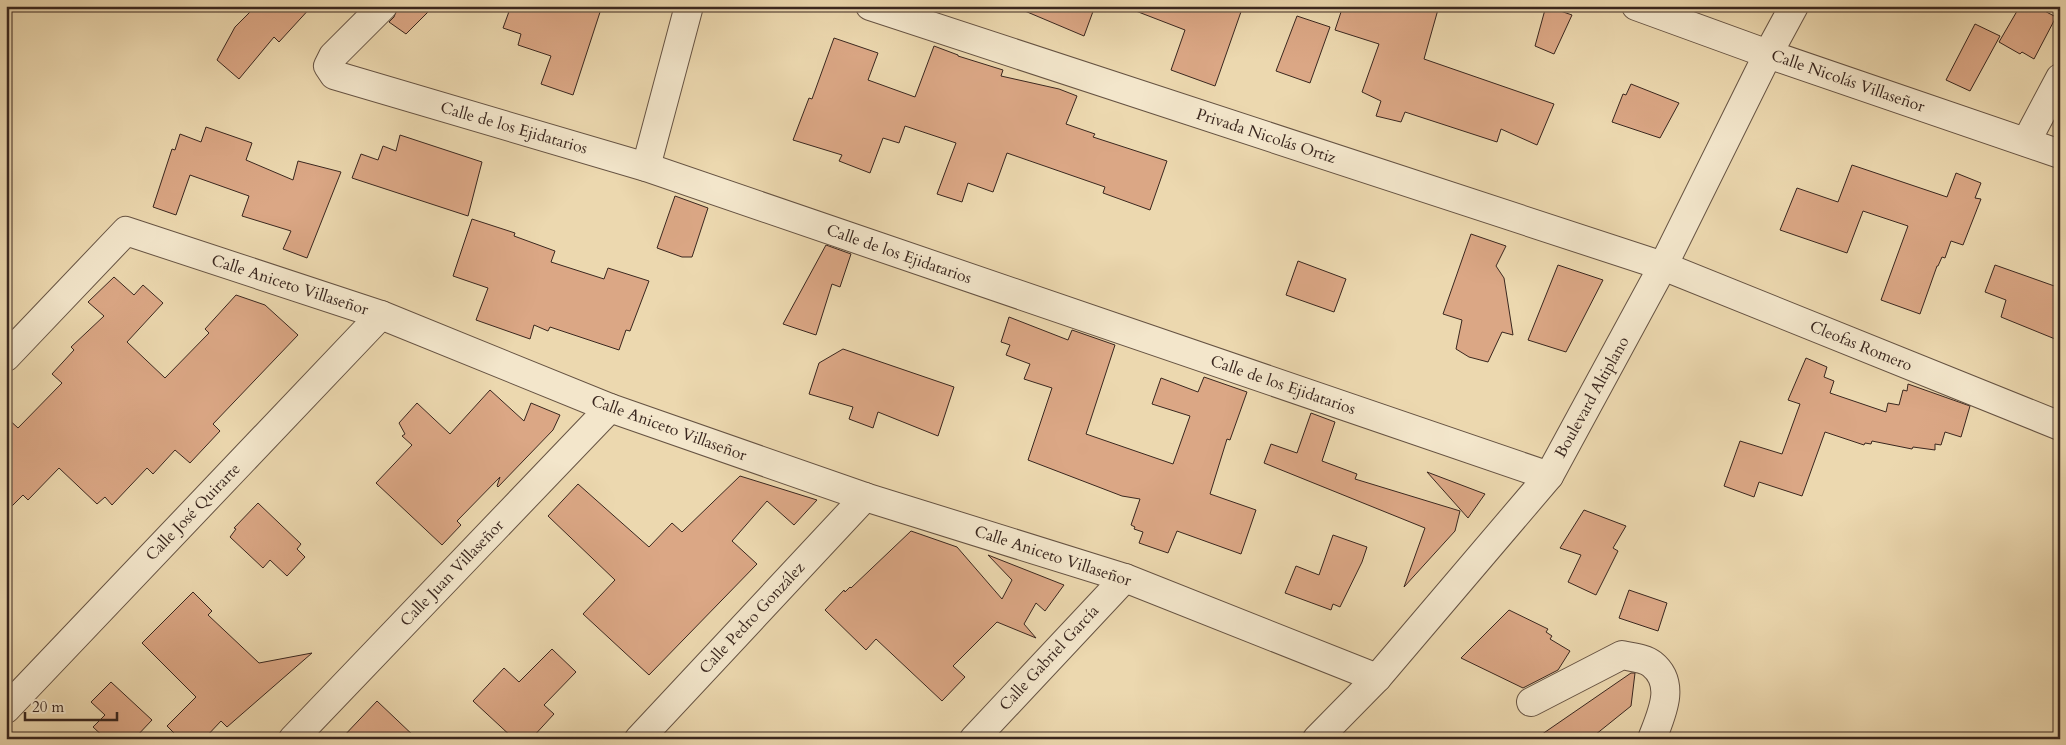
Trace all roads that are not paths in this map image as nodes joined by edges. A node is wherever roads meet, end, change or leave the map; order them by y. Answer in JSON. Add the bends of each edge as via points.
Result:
{"nodes":[{"id":1,"x":383,"y":6,"type":"edge"},
{"id":2,"x":689,"y":6,"type":"edge"},
{"id":3,"x":870,"y":6,"type":"edge"},
{"id":4,"x":1636,"y":6,"type":"edge"},
{"id":5,"x":1794,"y":6,"type":"edge"},
{"id":6,"x":1768,"y":54,"type":"junction"},
{"id":7,"x":2060,"y":78,"type":"edge"},
{"id":8,"x":2026,"y":142,"type":"junction"},
{"id":9,"x":2060,"y":154,"type":"edge"},
{"id":10,"x":646,"y":167,"type":"junction"},
{"id":11,"x":1663,"y":266,"type":"junction"},
{"id":12,"x":381,"y":315,"type":"junction"},
{"id":13,"x":6,"y":357,"type":"edge"},
{"id":14,"x":610,"y":408,"type":"junction"},
{"id":15,"x":2060,"y":426,"type":"edge"},
{"id":16,"x":1549,"y":476,"type":"junction"},
{"id":17,"x":865,"y":497,"type":"junction"},
{"id":18,"x":1125,"y":578,"type":"junction"},
{"id":19,"x":1377,"y":678,"type":"junction"},
{"id":20,"x":1531,"y":702,"type":"dead end"},
{"id":21,"x":8,"y":703,"type":"edge"},
{"id":22,"x":294,"y":739,"type":"edge"},
{"id":23,"x":639,"y":739,"type":"edge"},
{"id":24,"x":974,"y":739,"type":"edge"},
{"id":25,"x":1317,"y":739,"type":"edge"},
{"id":26,"x":1652,"y":739,"type":"edge"}],
"edges":[{"from":1,"to":10,"type":"street","name":"Calle de los Ejidatarios","via":[[333,56],[328,66],[334,75]]},
{"from":2,"to":10,"type":"street"},
{"from":3,"to":11,"type":"street","name":"Privada Nicolás Ortiz"},
{"from":4,"to":6,"type":"street","name":"Calle Nicolás Villaseñor"},
{"from":5,"to":6,"type":"street","name":"Boulevard Altiplano"},
{"from":6,"to":8,"type":"street","name":"Calle Nicolás Villaseñor"},
{"from":6,"to":11,"type":"street","name":"Boulevard Altiplano"},
{"from":7,"to":8,"type":"street"},
{"from":8,"to":9,"type":"street","name":"Calle Nicolás Villaseñor"},
{"from":10,"to":16,"type":"street","name":"Calle de los Ejidatarios"},
{"from":11,"to":15,"type":"street","name":"Cleofas Romero"},
{"from":11,"to":16,"type":"street","name":"Boulevard Altiplano"},
{"from":12,"to":13,"type":"street","name":"Calle Aniceto Villaseñor","via":[[126,231]]},
{"from":12,"to":14,"type":"street","name":"Calle Aniceto Villaseñor"},
{"from":12,"to":21,"type":"street","name":"Calle José Quirarte"},
{"from":14,"to":17,"type":"street","name":"Calle Aniceto Villaseñor"},
{"from":14,"to":22,"type":"street","name":"Calle Juan Villaseñor"},
{"from":16,"to":19,"type":"street","name":"Boulevard Altiplano"},
{"from":17,"to":18,"type":"street","name":"Calle Aniceto Villaseñor"},
{"from":17,"to":23,"type":"street","name":"Calle Pedro González"},
{"from":18,"to":19,"type":"street","name":"Calle Aniceto Villaseñor"},
{"from":18,"to":24,"type":"street","name":"Calle Gabriel García"},
{"from":19,"to":25,"type":"street","name":"Boulevard Altiplano"},
{"from":20,"to":26,"type":"street","via":[[1622,655],[1651,663],[1665,679],[1665,705]]}]}
